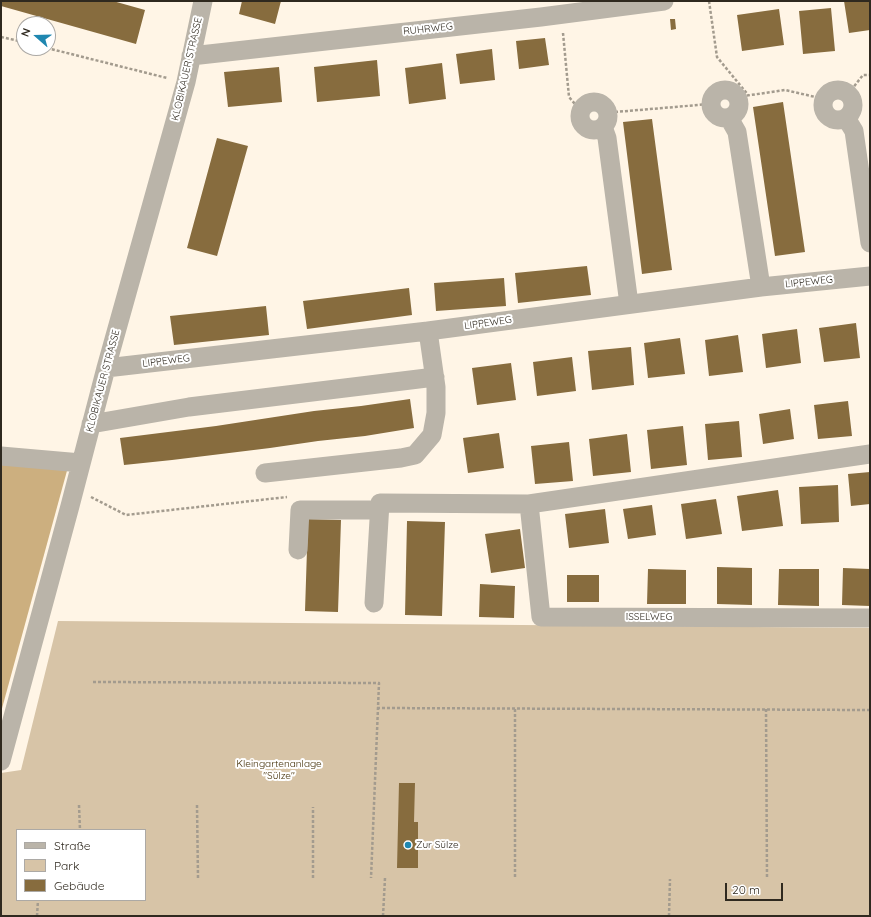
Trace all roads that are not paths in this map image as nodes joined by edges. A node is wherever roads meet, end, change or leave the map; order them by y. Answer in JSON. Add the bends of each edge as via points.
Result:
{"nodes":[{"id":1,"x":203,"y":1,"type":"edge"},
{"id":2,"x":664,"y":1,"type":"edge"},
{"id":3,"x":542,"y":9,"type":"edge"},
{"id":4,"x":191,"y":56,"type":"junction"},
{"id":5,"x":580,"y":110,"type":"road end"},
{"id":6,"x":729,"y":118,"type":"junction"},
{"id":7,"x":846,"y":118,"type":"junction"},
{"id":8,"x":870,"y":243,"type":"edge"},
{"id":9,"x":870,"y":276,"type":"edge"},
{"id":10,"x":761,"y":287,"type":"junction"},
{"id":11,"x":629,"y":304,"type":"junction"},
{"id":12,"x":428,"y":331,"type":"junction"},
{"id":13,"x":106,"y":368,"type":"junction"},
{"id":14,"x":435,"y":377,"type":"junction"},
{"id":15,"x":91,"y":424,"type":"junction"},
{"id":16,"x":870,"y":454,"type":"edge"},
{"id":17,"x":1,"y":456,"type":"edge"},
{"id":18,"x":81,"y":463,"type":"junction"},
{"id":19,"x":266,"y":473,"type":"dead end"},
{"id":20,"x":529,"y":504,"type":"junction"},
{"id":21,"x":380,"y":510,"type":"junction"},
{"id":22,"x":298,"y":550,"type":"dead end"},
{"id":23,"x":374,"y":603,"type":"dead end"},
{"id":24,"x":870,"y":618,"type":"edge"},
{"id":25,"x":1,"y":761,"type":"edge"}],
"edges":[{"from":1,"to":4,"type":"street","name":"KLOBIKAUER STRASSE"},
{"from":2,"to":3,"type":"street","name":"RUHRWEG","via":[[561,14]]},
{"from":3,"to":4,"type":"street","name":"RUHRWEG"},
{"from":4,"to":13,"type":"street","name":"KLOBIKAUER STRASSE","via":[[186,82]]},
{"from":5,"to":11,"type":"street","via":[[580,120],[585,128],[598,129],[606,120]]},
{"from":6,"to":6,"type":"street","via":[[737,111],[743,96],[730,91],[720,91],[714,95],[710,104],[711,109],[717,116]]},
{"from":6,"to":10,"type":"street","via":[[737,132]]},
{"from":7,"to":7,"type":"street","via":[[853,108],[848,94],[839,90],[826,95],[823,105],[825,114],[838,121]]},
{"from":7,"to":8,"type":"street","via":[[854,131]]},
{"from":9,"to":10,"type":"street","name":"LIPPEWEG"},
{"from":10,"to":11,"type":"street","name":"LIPPEWEG"},
{"from":11,"to":12,"type":"street","name":"LIPPEWEG"},
{"from":12,"to":13,"type":"street","name":"LIPPEWEG"},
{"from":12,"to":14,"type":"street"},
{"from":13,"to":15,"type":"street","name":"KLOBIKAUER STRASSE"},
{"from":14,"to":15,"type":"street","via":[[189,407]]},
{"from":14,"to":19,"type":"street","via":[[436,413],[432,435],[415,455]]},
{"from":15,"to":18,"type":"street","name":"KLOBIKAUER STRASSE"},
{"from":16,"to":20,"type":"street"},
{"from":17,"to":18,"type":"street"},
{"from":18,"to":25,"type":"street","name":"KLOBIKAUER STRASSE"},
{"from":20,"to":21,"type":"street","via":[[380,503]]},
{"from":20,"to":24,"type":"street","name":"ISSELWEG","via":[[541,617]]},
{"from":21,"to":22,"type":"street","via":[[300,510]]},
{"from":21,"to":23,"type":"street"}]}
